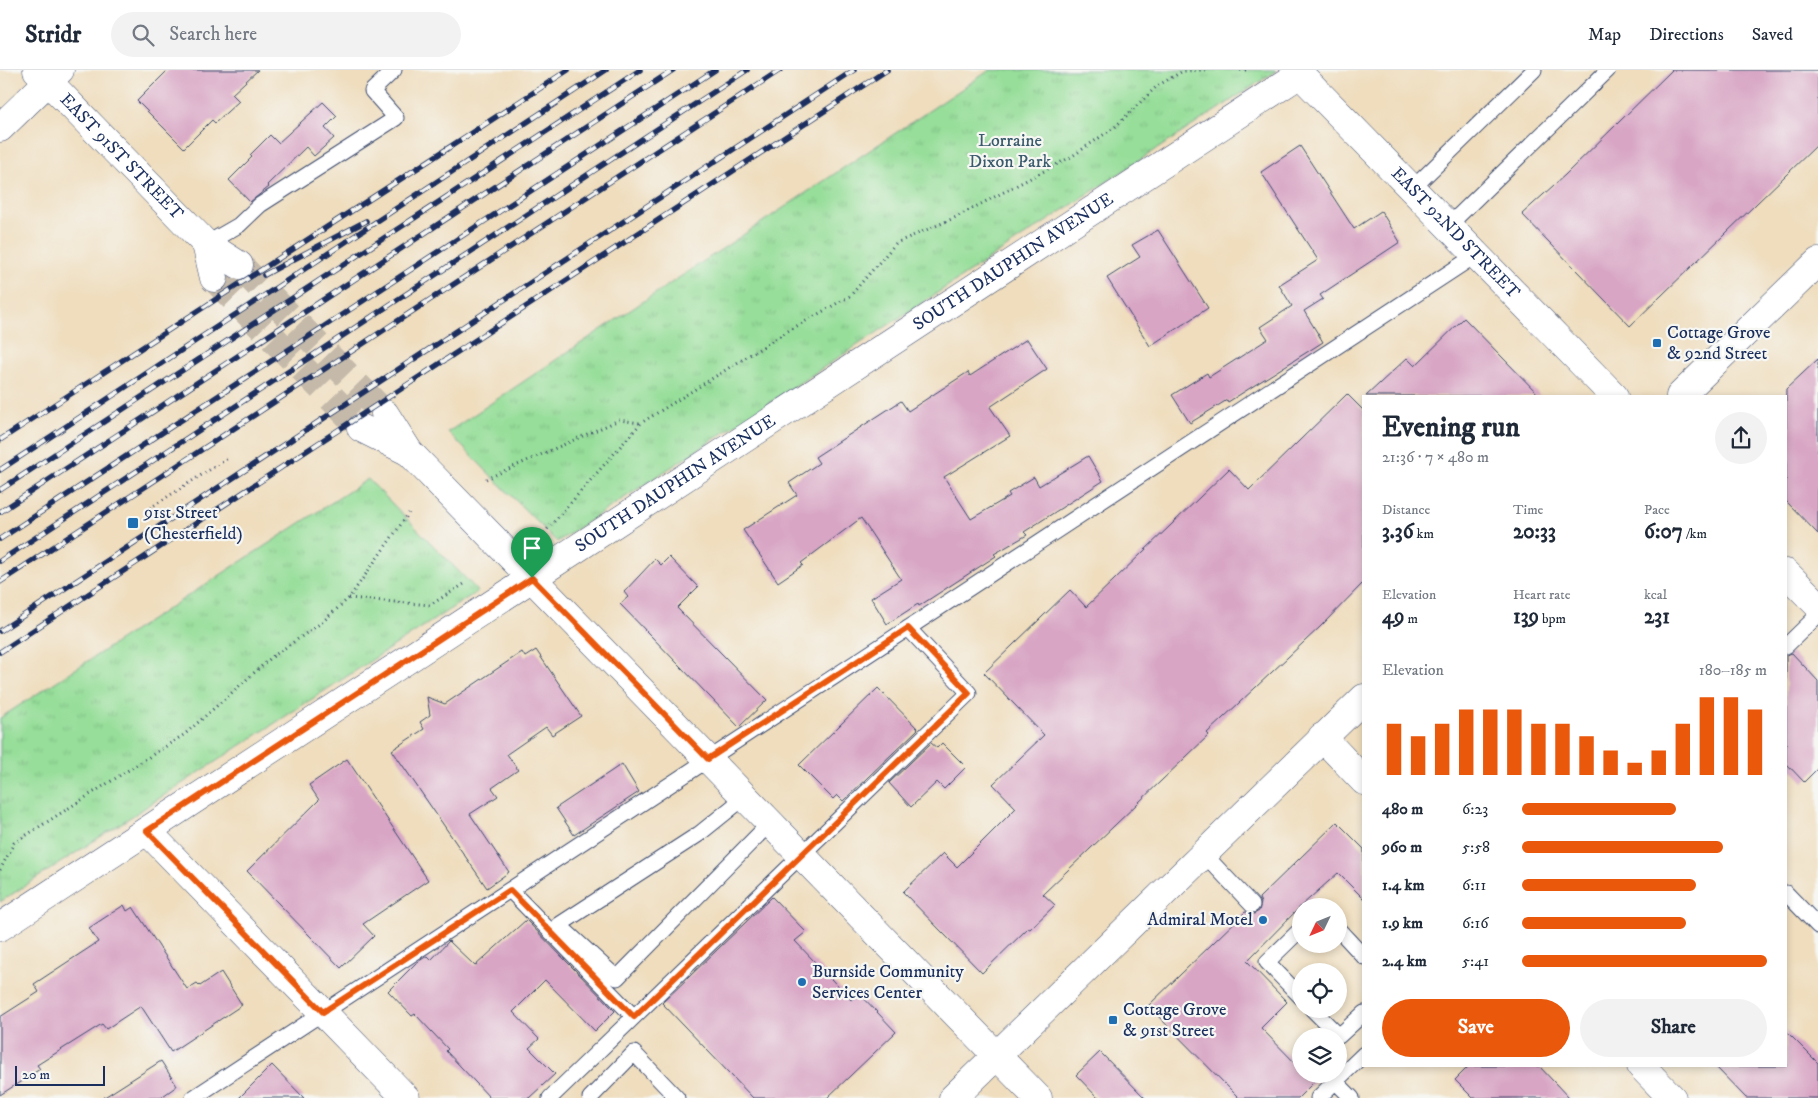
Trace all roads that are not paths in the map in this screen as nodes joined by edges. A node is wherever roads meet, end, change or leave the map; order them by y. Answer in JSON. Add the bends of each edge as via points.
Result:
{"nodes":[{"id":1,"x":394,"y":70,"type":"edge"},
{"id":2,"x":1534,"y":70,"type":"edge"},
{"id":3,"x":1298,"y":72,"type":"edge"},
{"id":4,"x":1601,"y":72,"type":"edge"},
{"id":5,"x":49,"y":74,"type":"edge"},
{"id":6,"x":0,"y":128,"type":"edge"},
{"id":7,"x":1412,"y":190,"type":"junction"},
{"id":8,"x":1448,"y":226,"type":"junction"},
{"id":9,"x":206,"y":244,"type":"junction"},
{"id":10,"x":1476,"y":255,"type":"junction"},
{"id":11,"x":1818,"y":262,"type":"edge"},
{"id":12,"x":239,"y":264,"type":"tunnel mouth"},
{"id":13,"x":214,"y":278,"type":"tunnel mouth"},
{"id":14,"x":1613,"y":395,"type":"edge"},
{"id":15,"x":1681,"y":395,"type":"edge"},
{"id":16,"x":385,"y":414,"type":"tunnel mouth"},
{"id":17,"x":361,"y":428,"type":"tunnel mouth"},
{"id":18,"x":408,"y":452,"type":"junction"},
{"id":19,"x":1787,"y":574,"type":"edge"},
{"id":20,"x":532,"y":578,"type":"junction"},
{"id":21,"x":1818,"y":605,"type":"edge"},
{"id":22,"x":1818,"y":615,"type":"edge"},
{"id":23,"x":908,"y":628,"type":"junction"},
{"id":24,"x":1787,"y":645,"type":"edge"},
{"id":25,"x":1362,"y":700,"type":"edge"},
{"id":26,"x":1322,"y":737,"type":"junction"},
{"id":27,"x":708,"y":759,"type":"junction"},
{"id":28,"x":1362,"y":779,"type":"edge"},
{"id":29,"x":746,"y":797,"type":"junction"},
{"id":30,"x":770,"y":823,"type":"junction"},
{"id":31,"x":147,"y":831,"type":"junction"},
{"id":32,"x":1203,"y":853,"type":"junction"},
{"id":33,"x":802,"y":855,"type":"junction"},
{"id":34,"x":510,"y":890,"type":"junction"},
{"id":35,"x":1787,"y":894,"type":"edge"},
{"id":36,"x":1252,"y":905,"type":"dead end"},
{"id":37,"x":1818,"y":926,"type":"edge"},
{"id":38,"x":0,"y":927,"type":"edge"},
{"id":39,"x":1292,"y":933,"type":"edge"},
{"id":40,"x":1348,"y":940,"type":"edge"},
{"id":41,"x":1362,"y":955,"type":"edge"},
{"id":42,"x":1292,"y":988,"type":"edge"},
{"id":43,"x":323,"y":1012,"type":"junction"},
{"id":44,"x":1362,"y":1015,"type":"edge"},
{"id":45,"x":634,"y":1017,"type":"junction"},
{"id":46,"x":1321,"y":1018,"type":"edge"},
{"id":47,"x":997,"y":1055,"type":"junction"},
{"id":48,"x":1362,"y":1056,"type":"edge"},
{"id":49,"x":1642,"y":1067,"type":"edge"},
{"id":50,"x":1347,"y":1070,"type":"edge"},
{"id":51,"x":1333,"y":1083,"type":"edge"},
{"id":52,"x":1337,"y":1083,"type":"edge"},
{"id":53,"x":193,"y":1098,"type":"edge"},
{"id":54,"x":406,"y":1098,"type":"edge"},
{"id":55,"x":550,"y":1098,"type":"edge"},
{"id":56,"x":590,"y":1098,"type":"edge"},
{"id":57,"x":677,"y":1098,"type":"edge"},
{"id":58,"x":952,"y":1098,"type":"edge"},
{"id":59,"x":1038,"y":1098,"type":"edge"},
{"id":60,"x":1318,"y":1098,"type":"edge"},
{"id":61,"x":1352,"y":1098,"type":"edge"},
{"id":62,"x":1672,"y":1098,"type":"edge"}],
"edges":[{"from":1,"to":9,"type":"lane","via":[[372,91],[396,118],[260,205],[239,225]]},
{"from":2,"to":7,"type":"lane"},
{"from":3,"to":7,"type":"street","name":"EAST 92ND STREET"},
{"from":3,"to":20,"type":"street","name":"SOUTH DAUPHIN AVENUE"},
{"from":4,"to":8,"type":"lane"},
{"from":5,"to":6,"type":"street"},
{"from":5,"to":9,"type":"street","name":"EAST 91ST STREET"},
{"from":7,"to":8,"type":"street","name":"EAST 92ND STREET"},
{"from":8,"to":10,"type":"street","name":"EAST 92ND STREET"},
{"from":9,"to":12,"type":"street","name":"EAST 91ST STREET"},
{"from":9,"to":13,"type":"street"},
{"from":10,"to":14,"type":"street","name":"EAST 92ND STREET"},
{"from":10,"to":23,"type":"lane"},
{"from":11,"to":15,"type":"street"},
{"from":16,"to":18,"type":"street"},
{"from":17,"to":18,"type":"street"},
{"from":18,"to":20,"type":"street"},
{"from":19,"to":21,"type":"street"},
{"from":20,"to":27,"type":"street"},
{"from":20,"to":31,"type":"street","name":"SOUTH DAUPHIN AVENUE"},
{"from":22,"to":24,"type":"lane"},
{"from":23,"to":27,"type":"lane"},
{"from":23,"to":33,"type":"lane","via":[[969,693]]},
{"from":25,"to":26,"type":"street"},
{"from":26,"to":28,"type":"street"},
{"from":26,"to":32,"type":"street"},
{"from":27,"to":29,"type":"street"},
{"from":27,"to":34,"type":"lane"},
{"from":29,"to":30,"type":"street"},
{"from":29,"to":30,"type":"lane","via":[[699,834],[559,924],[617,978]]},
{"from":30,"to":33,"type":"street"},
{"from":31,"to":38,"type":"street","name":"SOUTH DAUPHIN AVENUE"},
{"from":31,"to":43,"type":"street"},
{"from":32,"to":36,"type":"lane"},
{"from":32,"to":47,"type":"street"},
{"from":33,"to":45,"type":"lane"},
{"from":33,"to":47,"type":"street"},
{"from":34,"to":43,"type":"lane"},
{"from":34,"to":45,"type":"lane"},
{"from":35,"to":37,"type":"lane"},
{"from":39,"to":42,"type":"lane","via":[[1282,937],[1267,962]]},
{"from":40,"to":41,"type":"lane"},
{"from":43,"to":53,"type":"lane"},
{"from":43,"to":54,"type":"street"},
{"from":44,"to":46,"type":"lane","via":[[1339,1036]]},
{"from":45,"to":55,"type":"lane"},
{"from":47,"to":58,"type":"street"},
{"from":47,"to":59,"type":"street"},
{"from":48,"to":50,"type":"lane"},
{"from":49,"to":62,"type":"street"},
{"from":51,"to":60,"type":"lane"},
{"from":52,"to":61,"type":"lane"},
{"from":56,"to":57,"type":"lane","via":[[634,1053]]}]}
